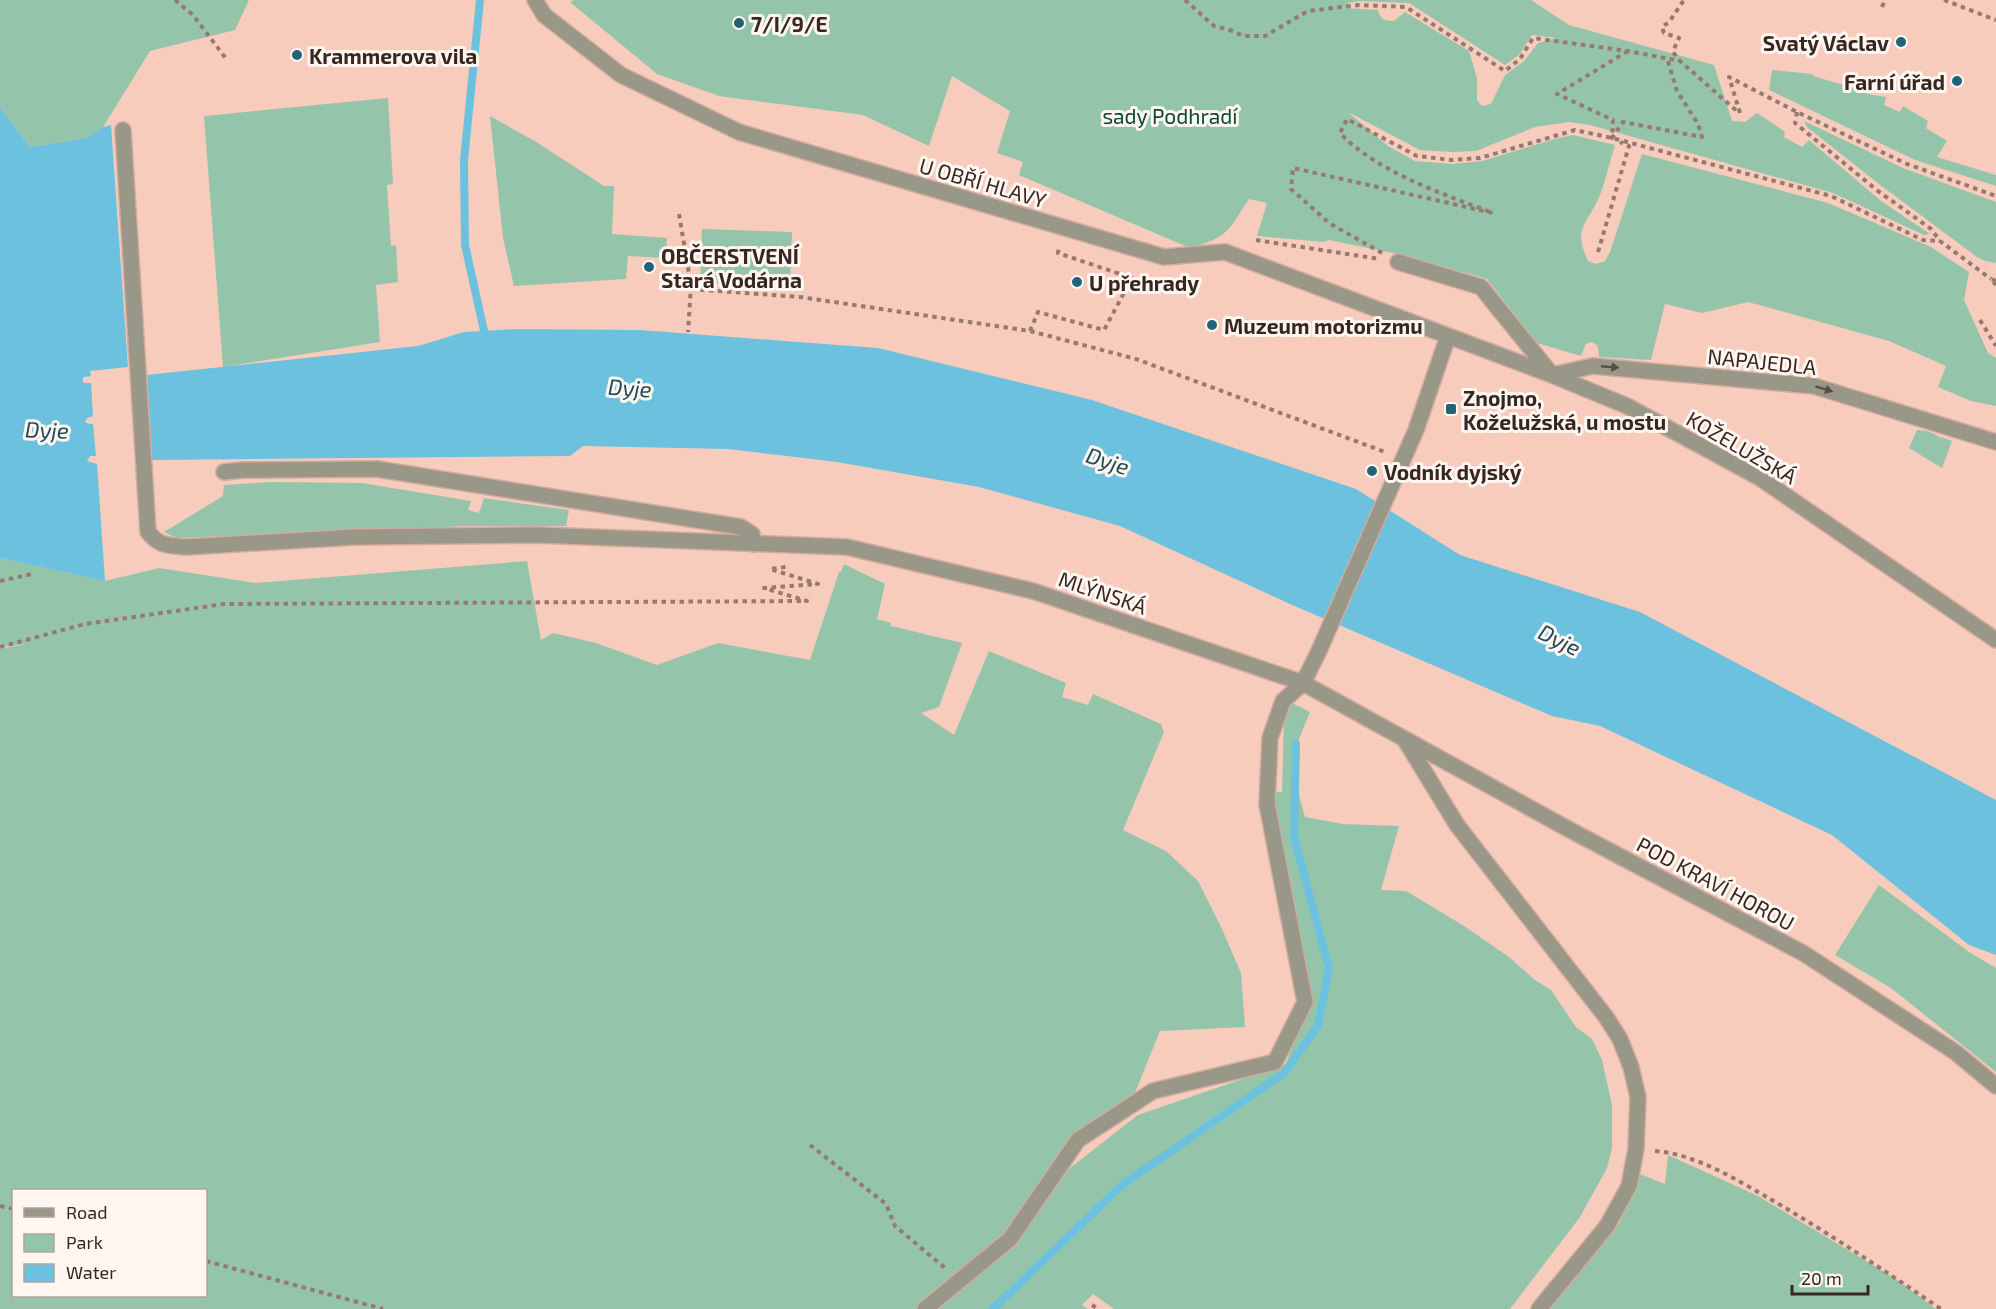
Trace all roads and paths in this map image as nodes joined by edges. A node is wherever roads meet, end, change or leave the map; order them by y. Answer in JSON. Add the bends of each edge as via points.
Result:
{"nodes":[{"id":1,"x":175,"y":0,"type":"edge"},
{"id":2,"x":535,"y":0,"type":"edge"},
{"id":3,"x":1185,"y":0,"type":"edge"},
{"id":4,"x":1684,"y":0,"type":"edge"},
{"id":5,"x":1885,"y":0,"type":"edge"},
{"id":6,"x":1944,"y":0,"type":"edge"},
{"id":7,"x":1882,"y":7,"type":"dead end"},
{"id":8,"x":1996,"y":20,"type":"edge"},
{"id":9,"x":1628,"y":51,"type":"junction"},
{"id":10,"x":1667,"y":58,"type":"junction"},
{"id":11,"x":227,"y":60,"type":"dead end"},
{"id":12,"x":1680,"y":61,"type":"junction"},
{"id":13,"x":1797,"y":112,"type":"junction"},
{"id":14,"x":123,"y":130,"type":"dead end"},
{"id":15,"x":1612,"y":138,"type":"junction"},
{"id":16,"x":1996,"y":196,"type":"edge"},
{"id":17,"x":679,"y":214,"type":"dead end"},
{"id":18,"x":1063,"y":227,"type":"junction"},
{"id":19,"x":1252,"y":240,"type":"dead end"},
{"id":20,"x":1940,"y":241,"type":"junction"},
{"id":21,"x":1598,"y":252,"type":"dead end"},
{"id":22,"x":1398,"y":262,"type":"junction"},
{"id":23,"x":1994,"y":282,"type":"edge"},
{"id":24,"x":691,"y":289,"type":"junction"},
{"id":25,"x":1980,"y":320,"type":"dead end"},
{"id":26,"x":688,"y":332,"type":"dead end"},
{"id":27,"x":1030,"y":332,"type":"junction"},
{"id":28,"x":1448,"y":336,"type":"junction"},
{"id":29,"x":1996,"y":346,"type":"edge"},
{"id":30,"x":1552,"y":375,"type":"junction"},
{"id":31,"x":1996,"y":442,"type":"edge"},
{"id":32,"x":1403,"y":459,"type":"junction"},
{"id":33,"x":224,"y":472,"type":"dead end"},
{"id":34,"x":754,"y":544,"type":"junction"},
{"id":35,"x":793,"y":566,"type":"dead end"},
{"id":36,"x":32,"y":574,"type":"dead end"},
{"id":37,"x":0,"y":581,"type":"edge"},
{"id":38,"x":1996,"y":640,"type":"edge"},
{"id":39,"x":0,"y":647,"type":"edge"},
{"id":40,"x":1303,"y":683,"type":"junction"},
{"id":41,"x":1404,"y":737,"type":"junction"},
{"id":42,"x":1996,"y":1086,"type":"edge"},
{"id":43,"x":810,"y":1145,"type":"dead end"},
{"id":44,"x":1636,"y":1149,"type":"junction"},
{"id":45,"x":207,"y":1261,"type":"edge"},
{"id":46,"x":959,"y":1280,"type":"junction"},
{"id":47,"x":1092,"y":1305,"type":"dead end"},
{"id":48,"x":383,"y":1309,"type":"edge"},
{"id":49,"x":925,"y":1309,"type":"edge"},
{"id":50,"x":1098,"y":1309,"type":"edge"},
{"id":51,"x":1539,"y":1309,"type":"edge"},
{"id":52,"x":1941,"y":1309,"type":"edge"}],
"edges":[{"from":1,"to":11,"type":"path","via":[[193,15]]},
{"from":2,"to":18,"type":"street","name":"U OBŘÍ HLAVY","via":[[544,15],[621,75],[739,132]]},
{"from":3,"to":9,"type":"path","via":[[1214,26],[1243,36],[1264,36],[1308,11],[1359,4],[1406,8],[1505,71],[1520,59],[1533,39]]},
{"from":4,"to":12,"type":"path","via":[[1662,27],[1664,33],[1679,38],[1673,52]]},
{"from":5,"to":7,"type":"path"},
{"from":6,"to":8,"type":"path"},
{"from":9,"to":10,"type":"path"},
{"from":9,"to":15,"type":"path","via":[[1557,94],[1612,120]]},
{"from":10,"to":12,"type":"path"},
{"from":10,"to":15,"type":"path","via":[[1677,91],[1702,137],[1623,122]]},
{"from":12,"to":13,"type":"path","via":[[1740,113],[1729,77]]},
{"from":13,"to":16,"type":"path","via":[[1907,164]]},
{"from":13,"to":20,"type":"path","via":[[1795,123],[1931,229]]},
{"from":14,"to":34,"type":"street","name":"MLÝNSKÁ","via":[[148,532],[156,542],[186,547],[355,537],[538,535]]},
{"from":15,"to":20,"type":"path","via":[[1831,196],[1923,240]]},
{"from":15,"to":21,"type":"path","via":[[1629,146]]},
{"from":15,"to":22,"type":"path","via":[[1575,130],[1480,158],[1452,160],[1417,156],[1347,119],[1340,133],[1352,146],[1412,181],[1493,213],[1293,168],[1292,189],[1329,223]]},
{"from":17,"to":24,"type":"path"},
{"from":18,"to":27,"type":"path","via":[[1058,253],[1132,278],[1104,330],[1038,312]]},
{"from":18,"to":28,"type":"street","name":"U OBŘÍ HLAVY","via":[[1164,257],[1225,252]]},
{"from":19,"to":22,"type":"path"},
{"from":20,"to":23,"type":"path"},
{"from":22,"to":30,"type":"street","via":[[1481,287]]},
{"from":24,"to":26,"type":"path"},
{"from":24,"to":27,"type":"path","via":[[800,297]]},
{"from":25,"to":29,"type":"path"},
{"from":27,"to":32,"type":"path","via":[[1136,359]]},
{"from":28,"to":30,"type":"street","name":"KOŽELUŽSKÁ"},
{"from":28,"to":32,"type":"street"},
{"from":30,"to":31,"type":"street","name":"NAPAJEDLA","one_way":true,"via":[[1593,366],[1814,386]]},
{"from":30,"to":38,"type":"street","name":"KOŽELUŽSKÁ","via":[[1627,406],[1760,478]]},
{"from":32,"to":40,"type":"street"},
{"from":33,"to":34,"type":"street","via":[[377,470],[741,527],[752,534]]},
{"from":34,"to":40,"type":"street","name":"MLÝNSKÁ","via":[[847,548],[1033,591]]},
{"from":35,"to":39,"type":"path","via":[[770,569],[818,584],[764,588],[807,601],[224,604],[86,624]]},
{"from":36,"to":37,"type":"path"},
{"from":40,"to":41,"type":"street","name":"MLÝNSKÁ"},
{"from":40,"to":46,"type":"street","via":[[1284,701],[1270,738],[1268,804],[1305,1002],[1275,1062],[1153,1091],[1078,1140],[1010,1239]]},
{"from":41,"to":42,"type":"street","name":"POD KRAVÍ HOROU","via":[[1580,836],[1803,953],[1955,1052]]},
{"from":41,"to":44,"type":"street","via":[[1457,825],[1620,1039],[1638,1097]]},
{"from":43,"to":46,"type":"path","via":[[886,1204],[895,1226]]},
{"from":44,"to":51,"type":"street","via":[[1629,1186],[1607,1226]]},
{"from":44,"to":52,"type":"path","via":[[1669,1152],[1726,1173],[1845,1244]]},
{"from":45,"to":48,"type":"path"},
{"from":46,"to":49,"type":"street"},
{"from":47,"to":50,"type":"path"}]}
